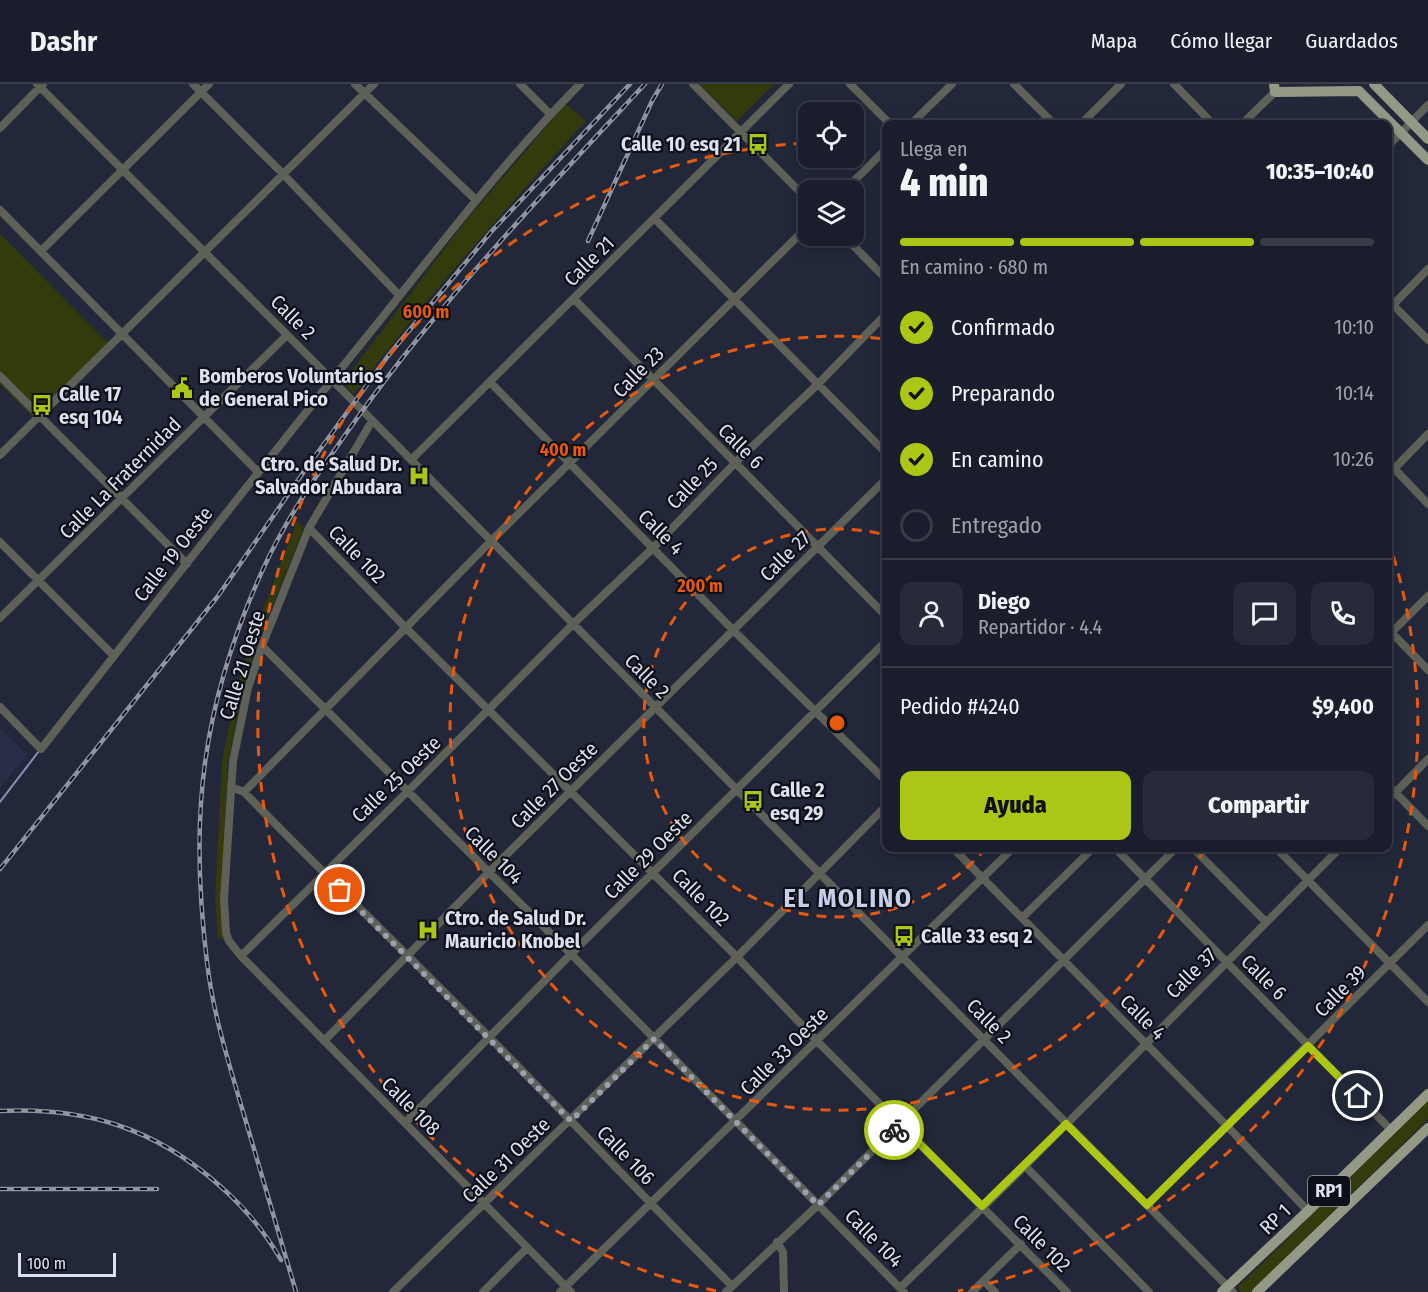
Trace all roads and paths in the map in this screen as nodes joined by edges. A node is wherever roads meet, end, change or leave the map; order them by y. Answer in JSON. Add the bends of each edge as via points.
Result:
{"nodes":[{"id":1,"x":193,"y":84,"type":"edge"},
{"id":2,"x":209,"y":84,"type":"edge"},
{"id":3,"x":355,"y":84,"type":"edge"},
{"id":4,"x":374,"y":84,"type":"edge"},
{"id":5,"x":520,"y":84,"type":"edge"},
{"id":6,"x":580,"y":84,"type":"edge"},
{"id":7,"x":693,"y":84,"type":"edge"},
{"id":8,"x":789,"y":84,"type":"edge"},
{"id":9,"x":850,"y":84,"type":"edge"},
{"id":10,"x":952,"y":84,"type":"edge"},
{"id":11,"x":1014,"y":84,"type":"edge"},
{"id":12,"x":1121,"y":84,"type":"edge"},
{"id":13,"x":1174,"y":84,"type":"edge"},
{"id":14,"x":1374,"y":84,"type":"edge"},
{"id":15,"x":40,"y":85,"type":"edge"},
{"id":16,"x":1362,"y":87,"type":"edge"},
{"id":17,"x":1275,"y":88,"type":"edge"},
{"id":18,"x":201,"y":92,"type":"junction"},
{"id":19,"x":365,"y":94,"type":"junction"},
{"id":20,"x":1428,"y":105,"type":"edge"},
{"id":21,"x":550,"y":114,"type":"junction"},
{"id":22,"x":886,"y":120,"type":"edge"},
{"id":23,"x":915,"y":120,"type":"edge"},
{"id":24,"x":1050,"y":120,"type":"edge"},
{"id":25,"x":1085,"y":120,"type":"edge"},
{"id":26,"x":1209,"y":120,"type":"edge"},
{"id":27,"x":1246,"y":120,"type":"edge"},
{"id":28,"x":1391,"y":120,"type":"edge"},
{"id":29,"x":1392,"y":122,"type":"edge"},
{"id":30,"x":1411,"y":122,"type":"junction"},
{"id":31,"x":0,"y":128,"type":"edge"},
{"id":32,"x":741,"y":132,"type":"junction"},
{"id":33,"x":1401,"y":132,"type":"junction"},
{"id":34,"x":1428,"y":139,"type":"edge"},
{"id":35,"x":1392,"y":142,"type":"edge"},
{"id":36,"x":882,"y":153,"type":"edge"},
{"id":37,"x":1428,"y":160,"type":"edge"},
{"id":38,"x":122,"y":170,"type":"junction"},
{"id":39,"x":283,"y":174,"type":"junction"},
{"id":40,"x":855,"y":180,"type":"edge"},
{"id":41,"x":798,"y":190,"type":"edge"},
{"id":42,"x":476,"y":200,"type":"junction"},
{"id":43,"x":0,"y":210,"type":"edge"},
{"id":44,"x":654,"y":218,"type":"junction"},
{"id":45,"x":798,"y":236,"type":"edge"},
{"id":46,"x":854,"y":246,"type":"edge"},
{"id":47,"x":41,"y":251,"type":"junction"},
{"id":48,"x":205,"y":252,"type":"junction"},
{"id":49,"x":1428,"y":269,"type":"edge"},
{"id":50,"x":882,"y":275,"type":"edge"},
{"id":51,"x":399,"y":295,"type":"junction"},
{"id":52,"x":574,"y":299,"type":"junction"},
{"id":53,"x":735,"y":300,"type":"junction"},
{"id":54,"x":1392,"y":302,"type":"edge"},
{"id":55,"x":1392,"y":308,"type":"edge"},
{"id":56,"x":882,"y":318,"type":"edge"},
{"id":57,"x":122,"y":334,"type":"junction"},
{"id":58,"x":287,"y":335,"type":"junction"},
{"id":59,"x":1428,"y":340,"type":"edge"},
{"id":60,"x":0,"y":376,"type":"edge"},
{"id":61,"x":332,"y":379,"type":"junction"},
{"id":62,"x":653,"y":381,"type":"junction"},
{"id":63,"x":490,"y":382,"type":"junction"},
{"id":64,"x":818,"y":384,"type":"junction"},
{"id":65,"x":40,"y":416,"type":"junction"},
{"id":66,"x":204,"y":418,"type":"junction"},
{"id":67,"x":372,"y":421,"type":"junction"},
{"id":68,"x":1428,"y":434,"type":"edge"},
{"id":69,"x":882,"y":449,"type":"edge"},
{"id":70,"x":0,"y":455,"type":"edge"},
{"id":71,"x":411,"y":460,"type":"junction"},
{"id":72,"x":735,"y":463,"type":"junction"},
{"id":73,"x":569,"y":464,"type":"junction"},
{"id":74,"x":1392,"y":466,"type":"edge"},
{"id":75,"x":1392,"y":470,"type":"edge"},
{"id":76,"x":258,"y":472,"type":"junction"},
{"id":77,"x":882,"y":483,"type":"edge"},
{"id":78,"x":122,"y":499,"type":"junction"},
{"id":79,"x":1428,"y":504,"type":"edge"},
{"id":80,"x":309,"y":528,"type":"junction"},
{"id":81,"x":491,"y":541,"type":"junction"},
{"id":82,"x":0,"y":542,"type":"edge"},
{"id":83,"x":818,"y":546,"type":"junction"},
{"id":84,"x":654,"y":547,"type":"junction"},
{"id":85,"x":187,"y":564,"type":"junction"},
{"id":86,"x":39,"y":581,"type":"junction"},
{"id":87,"x":1428,"y":596,"type":"edge"},
{"id":88,"x":882,"y":611,"type":"edge"},
{"id":89,"x":0,"y":618,"type":"edge"},
{"id":90,"x":573,"y":624,"type":"junction"},
{"id":91,"x":405,"y":627,"type":"junction"},
{"id":92,"x":1392,"y":629,"type":"edge"},
{"id":93,"x":734,"y":630,"type":"junction"},
{"id":94,"x":1392,"y":635,"type":"edge"},
{"id":95,"x":882,"y":645,"type":"edge"},
{"id":96,"x":262,"y":646,"type":"junction"},
{"id":97,"x":114,"y":656,"type":"junction"},
{"id":98,"x":1428,"y":670,"type":"edge"},
{"id":99,"x":0,"y":707,"type":"edge"},
{"id":100,"x":655,"y":707,"type":"junction"},
{"id":101,"x":324,"y":708,"type":"junction"},
{"id":102,"x":489,"y":711,"type":"junction"},
{"id":103,"x":815,"y":711,"type":"junction"},
{"id":104,"x":1428,"y":759,"type":"edge"},
{"id":105,"x":882,"y":777,"type":"edge"},
{"id":106,"x":231,"y":787,"type":"junction"},
{"id":107,"x":1392,"y":789,"type":"edge"},
{"id":108,"x":737,"y":790,"type":"junction"},
{"id":109,"x":408,"y":791,"type":"junction"},
{"id":110,"x":572,"y":791,"type":"junction"},
{"id":111,"x":244,"y":792,"type":"junction"},
{"id":112,"x":1395,"y":792,"type":"junction"},
{"id":113,"x":1392,"y":795,"type":"edge"},
{"id":114,"x":882,"y":810,"type":"edge"},
{"id":115,"x":1428,"y":825,"type":"edge"},
{"id":116,"x":957,"y":852,"type":"edge"},
{"id":117,"x":1009,"y":852,"type":"edge"},
{"id":118,"x":1089,"y":852,"type":"edge"},
{"id":119,"x":1119,"y":852,"type":"edge"},
{"id":120,"x":1172,"y":852,"type":"edge"},
{"id":121,"x":1197,"y":852,"type":"edge"},
{"id":122,"x":1280,"y":852,"type":"edge"},
{"id":123,"x":1336,"y":852,"type":"edge"},
{"id":124,"x":323,"y":873,"type":"junction"},
{"id":125,"x":488,"y":873,"type":"junction"},
{"id":126,"x":653,"y":873,"type":"junction"},
{"id":127,"x":819,"y":874,"type":"junction"},
{"id":128,"x":984,"y":878,"type":"junction"},
{"id":129,"x":1145,"y":878,"type":"junction"},
{"id":130,"x":1308,"y":880,"type":"junction"},
{"id":131,"x":1022,"y":918,"type":"junction"},
{"id":132,"x":1266,"y":922,"type":"junction"},
{"id":133,"x":1428,"y":925,"type":"edge"},
{"id":134,"x":229,"y":941,"type":"joint"},
{"id":135,"x":571,"y":954,"type":"junction"},
{"id":136,"x":241,"y":956,"type":"junction"},
{"id":137,"x":407,"y":957,"type":"junction"},
{"id":138,"x":738,"y":957,"type":"junction"},
{"id":139,"x":903,"y":958,"type":"junction"},
{"id":140,"x":1064,"y":961,"type":"junction"},
{"id":141,"x":1226,"y":962,"type":"junction"},
{"id":142,"x":1391,"y":964,"type":"junction"},
{"id":143,"x":1428,"y":1002,"type":"edge"},
{"id":144,"x":490,"y":1038,"type":"junction"},
{"id":145,"x":654,"y":1039,"type":"junction"},
{"id":146,"x":984,"y":1040,"type":"junction"},
{"id":147,"x":324,"y":1041,"type":"junction"},
{"id":148,"x":818,"y":1041,"type":"junction"},
{"id":149,"x":1145,"y":1042,"type":"junction"},
{"id":150,"x":1308,"y":1046,"type":"junction"},
{"id":151,"x":1428,"y":1094,"type":"edge"},
{"id":152,"x":571,"y":1121,"type":"junction"},
{"id":153,"x":736,"y":1122,"type":"junction"},
{"id":154,"x":405,"y":1123,"type":"junction"},
{"id":155,"x":900,"y":1124,"type":"junction"},
{"id":156,"x":1066,"y":1124,"type":"junction"},
{"id":157,"x":1227,"y":1126,"type":"junction"},
{"id":158,"x":1428,"y":1128,"type":"edge"},
{"id":159,"x":1390,"y":1130,"type":"junction"},
{"id":160,"x":1025,"y":1166,"type":"junction"},
{"id":161,"x":485,"y":1204,"type":"junction"},
{"id":162,"x":651,"y":1205,"type":"junction"},
{"id":163,"x":818,"y":1205,"type":"junction"},
{"id":164,"x":1147,"y":1205,"type":"junction"},
{"id":165,"x":982,"y":1206,"type":"junction"},
{"id":166,"x":1308,"y":1211,"type":"junction"},
{"id":167,"x":777,"y":1242,"type":"junction"},
{"id":168,"x":1021,"y":1244,"type":"junction"},
{"id":169,"x":527,"y":1248,"type":"junction"},
{"id":170,"x":984,"y":1281,"type":"junction"},
{"id":171,"x":729,"y":1289,"type":"edge"},
{"id":172,"x":565,"y":1290,"type":"edge"},
{"id":173,"x":902,"y":1290,"type":"edge"},
{"id":174,"x":1228,"y":1290,"type":"edge"},
{"id":175,"x":393,"y":1292,"type":"edge"},
{"id":176,"x":483,"y":1292,"type":"edge"},
{"id":177,"x":784,"y":1292,"type":"edge"},
{"id":178,"x":972,"y":1292,"type":"edge"},
{"id":179,"x":995,"y":1292,"type":"edge"},
{"id":180,"x":1067,"y":1292,"type":"edge"},
{"id":181,"x":1149,"y":1292,"type":"edge"},
{"id":182,"x":1257,"y":1292,"type":"edge"}],
"edges":[{"from":1,"to":18,"type":"street"},
{"from":2,"to":18,"type":"street"},
{"from":3,"to":19,"type":"street"},
{"from":4,"to":19,"type":"street"},
{"from":5,"to":21,"type":"street"},
{"from":6,"to":21,"type":"street","name":"Calle 19 Oeste"},
{"from":7,"to":32,"type":"street"},
{"from":8,"to":32,"type":"street","name":"Calle 21"},
{"from":9,"to":22,"type":"street"},
{"from":10,"to":23,"type":"street"},
{"from":11,"to":24,"type":"street"},
{"from":12,"to":25,"type":"street"},
{"from":13,"to":26,"type":"street"},
{"from":14,"to":30,"type":"main road"},
{"from":15,"to":31,"type":"street"},
{"from":15,"to":38,"type":"street","name":"Calle 2"},
{"from":16,"to":17,"type":"main road"},
{"from":16,"to":28,"type":"main road"},
{"from":17,"to":27,"type":"street"},
{"from":18,"to":38,"type":"street"},
{"from":18,"to":39,"type":"street"},
{"from":19,"to":39,"type":"street"},
{"from":19,"to":42,"type":"street"},
{"from":20,"to":30,"type":"street"},
{"from":21,"to":42,"type":"street","name":"Calle 19 Oeste"},
{"from":29,"to":33,"type":"main road"},
{"from":30,"to":33,"type":"street"},
{"from":30,"to":34,"type":"main road"},
{"from":32,"to":41,"type":"street"},
{"from":32,"to":44,"type":"street","name":"Calle 21"},
{"from":33,"to":35,"type":"street"},
{"from":33,"to":37,"type":"main road"},
{"from":36,"to":40,"type":"street"},
{"from":38,"to":47,"type":"street"},
{"from":38,"to":48,"type":"street","name":"Calle 2"},
{"from":39,"to":48,"type":"street"},
{"from":39,"to":51,"type":"street"},
{"from":42,"to":51,"type":"street","name":"Calle 19 Oeste"},
{"from":43,"to":47,"type":"street"},
{"from":44,"to":52,"type":"street","name":"Calle 21"},
{"from":44,"to":53,"type":"street"},
{"from":45,"to":53,"type":"street","name":"Calle 23"},
{"from":46,"to":50,"type":"street"},
{"from":47,"to":57,"type":"street"},
{"from":48,"to":57,"type":"street"},
{"from":48,"to":58,"type":"street","name":"Calle 2"},
{"from":49,"to":54,"type":"street"},
{"from":51,"to":61,"type":"street","name":"Calle 19 Oeste"},
{"from":52,"to":62,"type":"street","name":"Calle 6"},
{"from":52,"to":63,"type":"street","name":"Calle 21"},
{"from":53,"to":62,"type":"street","name":"Calle 23"},
{"from":53,"to":64,"type":"street"},
{"from":55,"to":59,"type":"street"},
{"from":56,"to":64,"type":"street","name":"Calle 25"},
{"from":57,"to":65,"type":"street"},
{"from":57,"to":66,"type":"street"},
{"from":58,"to":61,"type":"street","name":"Calle 2"},
{"from":58,"to":66,"type":"street","name":"Calle La Fraternidad"},
{"from":60,"to":65,"type":"street"},
{"from":61,"to":67,"type":"street","name":"Calle 2"},
{"from":61,"to":76,"type":"street","name":"Calle 19 Oeste"},
{"from":62,"to":72,"type":"street","name":"Calle 6"},
{"from":62,"to":73,"type":"street","name":"Calle 23"},
{"from":63,"to":71,"type":"street","name":"Calle 21"},
{"from":63,"to":73,"type":"street","name":"Calle 4"},
{"from":64,"to":69,"type":"street"},
{"from":64,"to":72,"type":"street","name":"Calle 25"},
{"from":65,"to":70,"type":"street"},
{"from":65,"to":78,"type":"street"},
{"from":66,"to":76,"type":"street"},
{"from":66,"to":78,"type":"street","name":"Calle La Fraternidad"},
{"from":67,"to":71,"type":"street","name":"Calle 2"},
{"from":67,"to":80,"type":"street","name":"Calle 21 Oeste"},
{"from":68,"to":74,"type":"street"},
{"from":71,"to":81,"type":"street","name":"Calle 2"},
{"from":72,"to":83,"type":"street","name":"Calle 6"},
{"from":72,"to":84,"type":"street","name":"Calle 25"},
{"from":73,"to":81,"type":"street","name":"Calle 23"},
{"from":73,"to":84,"type":"street","name":"Calle 4"},
{"from":75,"to":79,"type":"street"},
{"from":76,"to":85,"type":"street","name":"Calle 19 Oeste"},
{"from":77,"to":83,"type":"street","name":"Calle 27"},
{"from":78,"to":85,"type":"street"},
{"from":78,"to":86,"type":"street","name":"Calle La Fraternidad"},
{"from":80,"to":91,"type":"street","name":"Calle 102"},
{"from":80,"to":96,"type":"street","name":"Calle 21 Oeste"},
{"from":81,"to":90,"type":"street","name":"Calle 2"},
{"from":81,"to":91,"type":"street","name":"Calle 23"},
{"from":82,"to":86,"type":"street"},
{"from":83,"to":88,"type":"street","name":"Calle 6"},
{"from":83,"to":93,"type":"street","name":"Calle 27"},
{"from":84,"to":90,"type":"street","name":"Calle 25"},
{"from":84,"to":93,"type":"street","name":"Calle 4"},
{"from":85,"to":97,"type":"street","name":"Calle 19 Oeste"},
{"from":86,"to":89,"type":"street","name":"Calle La Fraternidad"},
{"from":86,"to":97,"type":"street"},
{"from":87,"to":92,"type":"street"},
{"from":90,"to":100,"type":"street","name":"Calle 2"},
{"from":90,"to":102,"type":"street","name":"Calle 25 Oeste"},
{"from":91,"to":101,"type":"street","name":"Calle 23"},
{"from":91,"to":102,"type":"street","name":"Calle 102"},
{"from":93,"to":100,"type":"street","name":"Calle 27"},
{"from":93,"to":103,"type":"street","name":"Calle 4"},
{"from":94,"to":98,"type":"street"},
{"from":95,"to":103,"type":"street","name":"Calle 29 Oeste"},
{"from":96,"to":101,"type":"street","name":"Calle 104"},
{"from":96,"to":106,"type":"street","name":"Calle 21 Oeste","via":[[244,706]]},
{"from":97,"to":99,"type":"street","name":"Calle 19 Oeste","via":[[41,749]]},
{"from":100,"to":108,"type":"street","name":"Calle 2"},
{"from":100,"to":110,"type":"street","name":"Calle 27 Oeste"},
{"from":101,"to":109,"type":"street","name":"Calle 104"},
{"from":101,"to":111,"type":"street","name":"Calle 23"},
{"from":102,"to":109,"type":"street","name":"Calle 25 Oeste"},
{"from":102,"to":110,"type":"street","name":"Calle 102"},
{"from":103,"to":105,"type":"street","name":"Calle 4"},
{"from":103,"to":108,"type":"street","name":"Calle 29 Oeste"},
{"from":104,"to":112,"type":"street"},
{"from":106,"to":111,"type":"street"},
{"from":106,"to":134,"type":"street","name":"Calle 21 Oeste","via":[[224,899]]},
{"from":107,"to":112,"type":"street"},
{"from":108,"to":126,"type":"street","name":"Calle 29 Oeste"},
{"from":108,"to":127,"type":"street","name":"Calle 2"},
{"from":109,"to":124,"type":"street","name":"Calle 25 Oeste"},
{"from":109,"to":125,"type":"street","name":"Calle 104"},
{"from":110,"to":125,"type":"street","name":"Calle 27 Oeste"},
{"from":110,"to":126,"type":"street","name":"Calle 102"},
{"from":111,"to":124,"type":"street","name":"Calle 106"},
{"from":112,"to":113,"type":"street"},
{"from":112,"to":115,"type":"street"},
{"from":114,"to":127,"type":"street","name":"Calle 31 Oeste"},
{"from":116,"to":128,"type":"street","name":"Calle 4"},
{"from":117,"to":128,"type":"street","name":"Calle 33 Oeste"},
{"from":118,"to":131,"type":"street"},
{"from":119,"to":129,"type":"street","name":"Calle 6"},
{"from":120,"to":129,"type":"street"},
{"from":121,"to":132,"type":"street"},
{"from":122,"to":130,"type":"street"},
{"from":123,"to":130,"type":"street","name":"Calle 37"},
{"from":124,"to":136,"type":"street","name":"Calle 25 Oeste"},
{"from":124,"to":137,"type":"street","name":"Calle 106"},
{"from":125,"to":135,"type":"street","name":"Calle 104"},
{"from":125,"to":137,"type":"street","name":"Calle 27 Oeste"},
{"from":126,"to":135,"type":"street","name":"Calle 29 Oeste"},
{"from":126,"to":138,"type":"street","name":"Calle 102"},
{"from":127,"to":138,"type":"street","name":"Calle 31 Oeste"},
{"from":127,"to":139,"type":"street","name":"Calle 2"},
{"from":128,"to":131,"type":"street","name":"Calle 4"},
{"from":128,"to":139,"type":"street","name":"Calle 33 Oeste"},
{"from":129,"to":140,"type":"street"},
{"from":129,"to":141,"type":"street","name":"Calle 6"},
{"from":130,"to":132,"type":"street","name":"Calle 37"},
{"from":130,"to":142,"type":"street"},
{"from":131,"to":140,"type":"street","name":"Calle 4"},
{"from":132,"to":141,"type":"street","name":"Calle 37"},
{"from":133,"to":142,"type":"street","name":"Calle 39"},
{"from":134,"to":136,"type":"street","name":"Calle 108"},
{"from":135,"to":144,"type":"street","name":"Calle 29 Oeste"},
{"from":135,"to":145,"type":"street","name":"Calle 104"},
{"from":136,"to":147,"type":"street","name":"Calle 108"},
{"from":137,"to":144,"type":"street","name":"Calle 106"},
{"from":137,"to":147,"type":"street","name":"Calle 27 Oeste"},
{"from":138,"to":145,"type":"street","name":"Calle 31 Oeste"},
{"from":138,"to":148,"type":"street","name":"Calle 102"},
{"from":139,"to":146,"type":"street","name":"Calle 2"},
{"from":139,"to":148,"type":"street","name":"Calle 33 Oeste"},
{"from":140,"to":146,"type":"street"},
{"from":140,"to":149,"type":"street","name":"Calle 4"},
{"from":141,"to":149,"type":"street","name":"Calle 37"},
{"from":141,"to":150,"type":"street","name":"Calle 6"},
{"from":142,"to":143,"type":"street"},
{"from":142,"to":150,"type":"street","name":"Calle 39"},
{"from":144,"to":152,"type":"street","name":"Calle 106"},
{"from":144,"to":154,"type":"street","name":"Calle 29 Oeste"},
{"from":145,"to":152,"type":"street","name":"Calle 31 Oeste"},
{"from":145,"to":153,"type":"street","name":"Calle 104"},
{"from":146,"to":155,"type":"street"},
{"from":146,"to":156,"type":"street","name":"Calle 2"},
{"from":147,"to":154,"type":"street","name":"Calle 108"},
{"from":148,"to":153,"type":"street","name":"Calle 33 Oeste"},
{"from":148,"to":155,"type":"street","name":"Calle 102"},
{"from":149,"to":156,"type":"street","name":"Calle 37"},
{"from":149,"to":157,"type":"street","name":"Calle 4"},
{"from":150,"to":157,"type":"street","name":"Calle 39"},
{"from":150,"to":159,"type":"street","name":"Calle 6"},
{"from":151,"to":159,"type":"main road","name":"RP 1","number":"RP1"},
{"from":152,"to":161,"type":"street","name":"Calle 31 Oeste"},
{"from":152,"to":162,"type":"street","name":"Calle 106"},
{"from":153,"to":162,"type":"street","name":"Calle 33 Oeste"},
{"from":153,"to":163,"type":"street","name":"Calle 104"},
{"from":154,"to":161,"type":"street","name":"Calle 108"},
{"from":155,"to":163,"type":"street"},
{"from":155,"to":165,"type":"street","name":"Calle 102"},
{"from":156,"to":160,"type":"street","name":"Calle 37"},
{"from":156,"to":164,"type":"street","name":"Calle 2"},
{"from":157,"to":164,"type":"street","name":"Calle 39"},
{"from":157,"to":166,"type":"street","name":"Calle 4"},
{"from":158,"to":182,"type":"main road","name":"RP 1","number":"RP1"},
{"from":159,"to":166,"type":"main road","name":"RP 1","number":"RP1"},
{"from":160,"to":165,"type":"street","name":"Calle 37"},
{"from":160,"to":181,"type":"street"},
{"from":161,"to":169,"type":"street","name":"Calle 108"},
{"from":161,"to":175,"type":"street","name":"Calle 31 Oeste"},
{"from":162,"to":171,"type":"street","name":"Calle 106"},
{"from":162,"to":172,"type":"street","name":"Calle 33 Oeste"},
{"from":163,"to":167,"type":"street"},
{"from":163,"to":173,"type":"street","name":"Calle 104"},
{"from":164,"to":174,"type":"street","name":"Calle 2"},
{"from":165,"to":168,"type":"street","name":"Calle 102"},
{"from":165,"to":173,"type":"street","name":"Calle 37"},
{"from":166,"to":174,"type":"main road","name":"RP 1","number":"RP1"},
{"from":167,"to":171,"type":"street"},
{"from":167,"to":177,"type":"street","via":[[783,1252]]},
{"from":168,"to":170,"type":"street"},
{"from":168,"to":180,"type":"street","name":"Calle 102"},
{"from":169,"to":172,"type":"street","name":"Calle 108"},
{"from":169,"to":176,"type":"street"},
{"from":170,"to":178,"type":"street"},
{"from":170,"to":179,"type":"street"}]}
